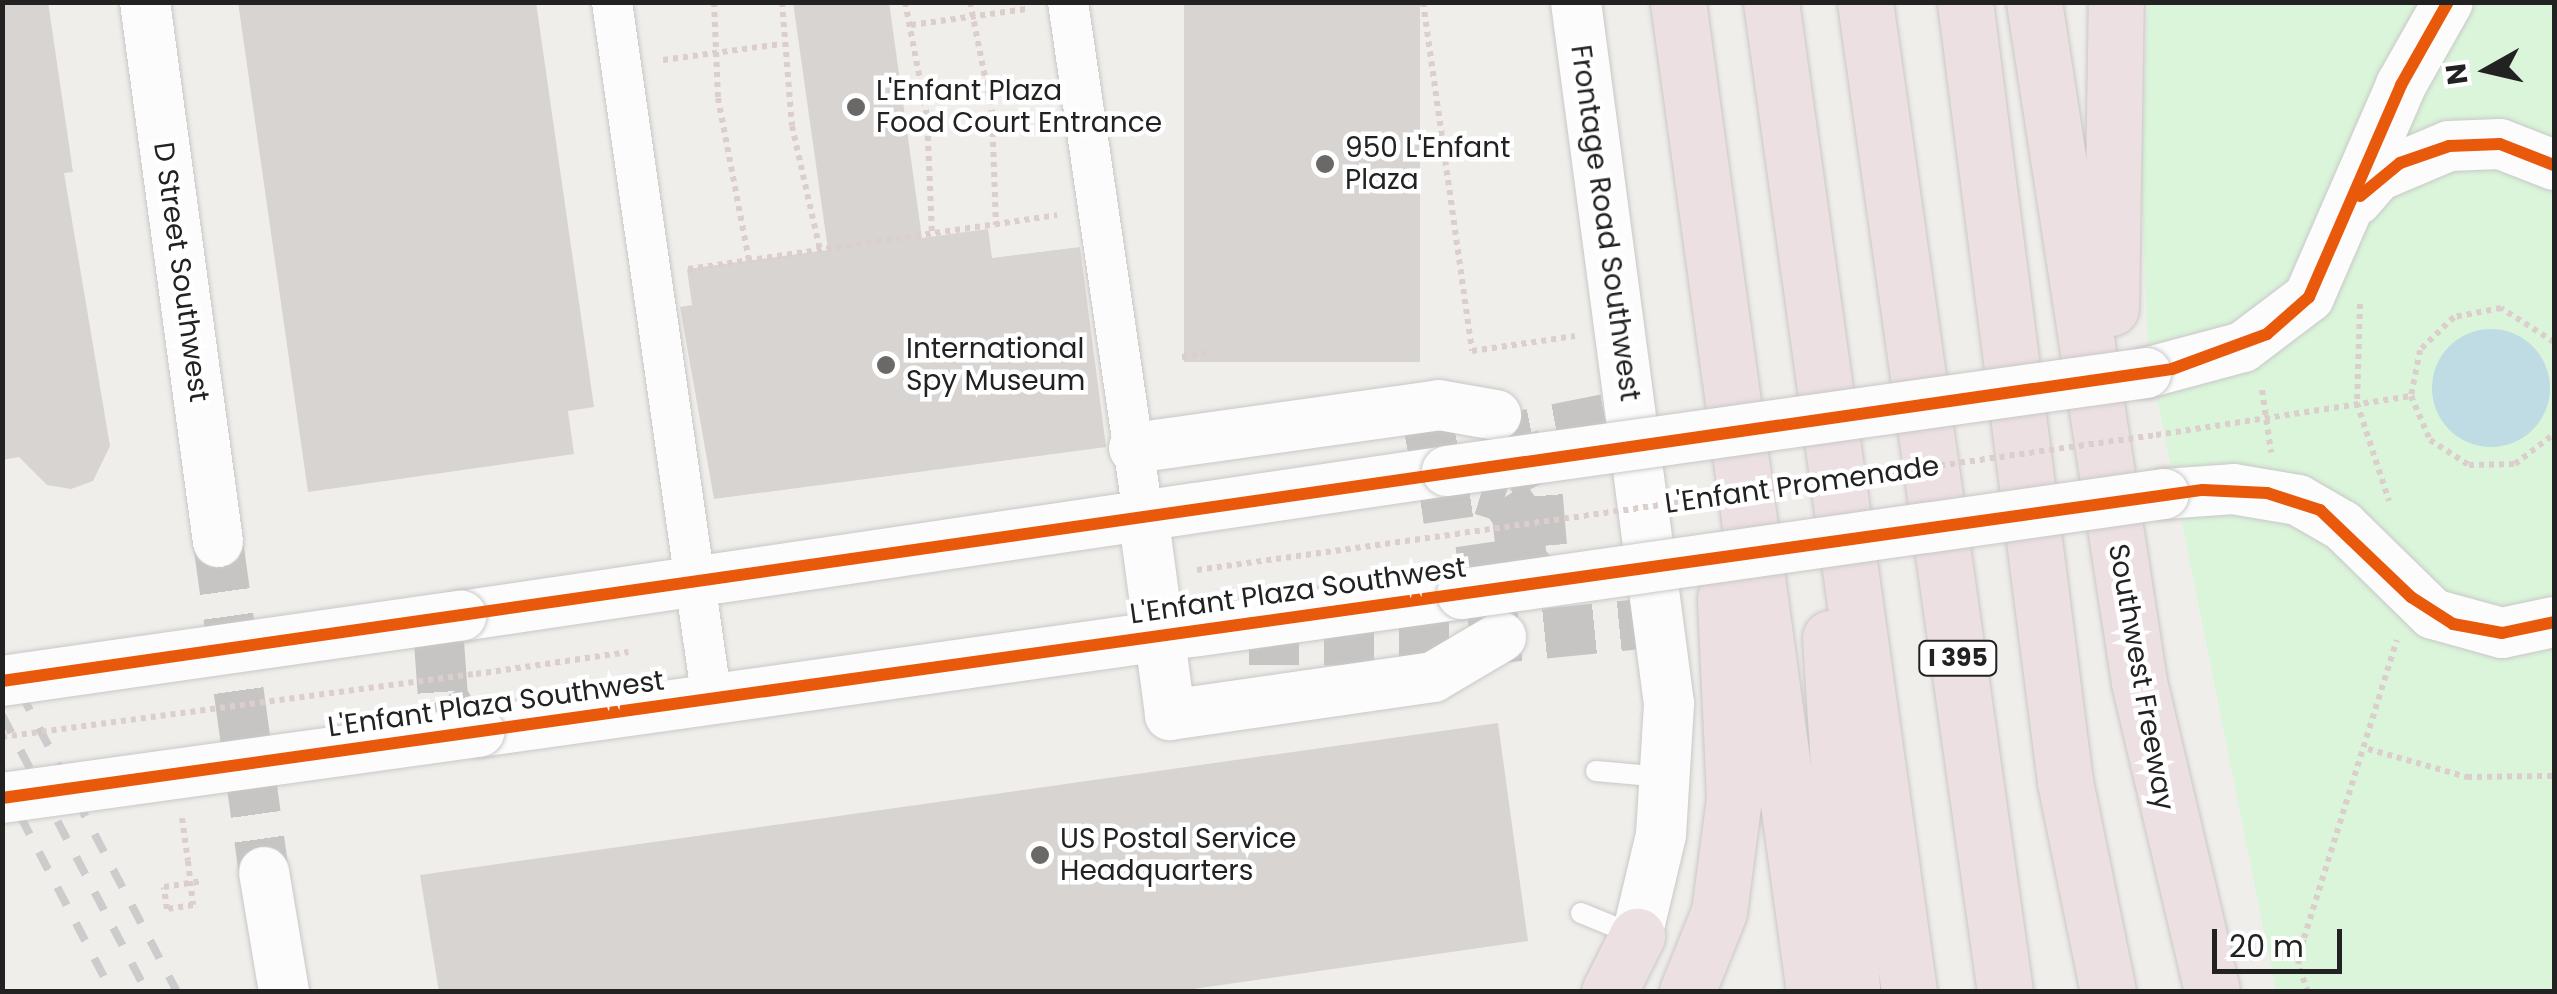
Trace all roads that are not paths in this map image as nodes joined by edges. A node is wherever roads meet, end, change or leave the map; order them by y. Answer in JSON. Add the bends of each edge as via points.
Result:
{"nodes":[{"id":1,"x":145,"y":2,"type":"edge"},
{"id":2,"x":612,"y":2,"type":"edge"},
{"id":3,"x":1576,"y":2,"type":"edge"},
{"id":4,"x":1771,"y":2,"type":"edge"},
{"id":5,"x":1864,"y":2,"type":"edge"},
{"id":6,"x":1965,"y":2,"type":"edge"},
{"id":7,"x":2034,"y":2,"type":"edge"},
{"id":8,"x":2116,"y":2,"type":"edge"},
{"id":9,"x":2448,"y":2,"type":"edge"},
{"id":10,"x":1056,"y":5,"type":"edge"},
{"id":11,"x":1678,"y":5,"type":"edge"},
{"id":12,"x":2554,"y":165,"type":"edge"},
{"id":13,"x":2354,"y":204,"type":"junction"},
{"id":14,"x":1820,"y":375,"type":"junction"},
{"id":15,"x":1496,"y":416,"type":"tunnel mouth"},
{"id":16,"x":1134,"y":448,"type":"junction"},
{"id":17,"x":1143,"y":514,"type":"junction"},
{"id":18,"x":218,"y":542,"type":"tunnel mouth"},
{"id":19,"x":2122,"y":571,"type":"junction"},
{"id":20,"x":697,"y":582,"type":"junction"},
{"id":21,"x":2554,"y":622,"type":"edge"},
{"id":22,"x":1160,"y":634,"type":"junction"},
{"id":23,"x":1502,"y":637,"type":"dead end"},
{"id":24,"x":2,"y":681,"type":"edge"},
{"id":25,"x":712,"y":700,"type":"junction"},
{"id":26,"x":1596,"y":772,"type":"dead end"},
{"id":27,"x":1669,"y":777,"type":"junction"},
{"id":28,"x":2,"y":798,"type":"edge"},
{"id":29,"x":264,"y":872,"type":"tunnel mouth"},
{"id":30,"x":1581,"y":913,"type":"dead end"},
{"id":31,"x":1637,"y":936,"type":"junction"},
{"id":32,"x":284,"y":992,"type":"edge"},
{"id":33,"x":1608,"y":992,"type":"edge"},
{"id":34,"x":1686,"y":992,"type":"edge"},
{"id":35,"x":1814,"y":992,"type":"edge"},
{"id":36,"x":1852,"y":992,"type":"edge"},
{"id":37,"x":1909,"y":992,"type":"edge"},
{"id":38,"x":2005,"y":992,"type":"edge"},
{"id":39,"x":2108,"y":992,"type":"edge"},
{"id":40,"x":2212,"y":992,"type":"edge"}],
"edges":[{"from":1,"to":18,"type":"street","name":"D Street Southwest"},
{"from":2,"to":20,"type":"street"},
{"from":3,"to":27,"type":"street","name":"Frontage Road Southwest","via":[[1660,622]]},
{"from":4,"to":14,"type":"highway"},
{"from":5,"to":38,"type":"highway","number":"I 395"},
{"from":6,"to":39,"type":"highway","via":[[2066,782]]},
{"from":7,"to":19,"type":"highway","name":"Southwest Freeway"},
{"from":8,"to":19,"type":"highway","via":[[2109,260]]},
{"from":9,"to":13,"type":"street","via":[[2388,112]]},
{"from":10,"to":16,"type":"street","name":"L'Enfant Plaza Southwest"},
{"from":11,"to":34,"type":"highway","via":[[1696,318],[1736,707],[1727,866],[1712,936]]},
{"from":11,"to":35,"type":"highway"},
{"from":12,"to":13,"type":"street","via":[[2500,144],[2449,146],[2378,176]]},
{"from":13,"to":17,"type":"street","bridge":true,"via":[[2325,273],[2288,319],[2243,347],[2146,373]]},
{"from":14,"to":36,"type":"highway","via":[[1832,742]]},
{"from":14,"to":37,"type":"highway"},
{"from":15,"to":16,"type":"street","via":[[1439,405]]},
{"from":16,"to":17,"type":"street","name":"L'Enfant Plaza Southwest"},
{"from":17,"to":20,"type":"street"},
{"from":17,"to":22,"type":"street","name":"L'Enfant Plaza Southwest"},
{"from":19,"to":40,"type":"highway","name":"Southwest Freeway","via":[[2162,802]]},
{"from":20,"to":24,"type":"street","bridge":true},
{"from":20,"to":25,"type":"street"},
{"from":21,"to":22,"type":"street","name":"L'Enfant Plaza Southwest","bridge":true,"via":[[2475,630],[2404,617],[2343,526],[2298,500],[2232,490],[2164,494]]},
{"from":22,"to":23,"type":"street","via":[[1170,715],[1432,677]]},
{"from":22,"to":25,"type":"street","name":"L'Enfant Plaza Southwest"},
{"from":25,"to":28,"type":"street","name":"L'Enfant Plaza Southwest","bridge":true},
{"from":26,"to":27,"type":"lane"},
{"from":27,"to":31,"type":"street","name":"Frontage Road Southwest"},
{"from":29,"to":32,"type":"street"},
{"from":30,"to":31,"type":"lane"},
{"from":31,"to":33,"type":"highway"}]}
